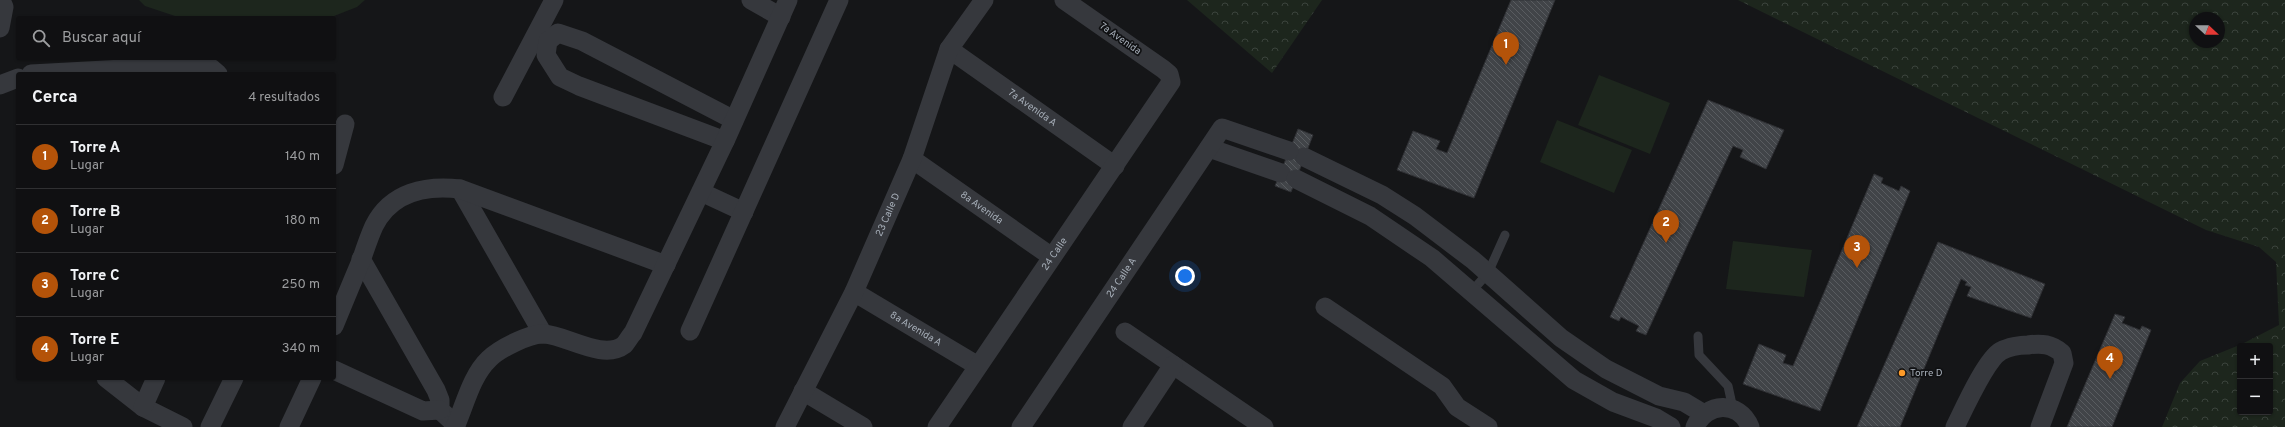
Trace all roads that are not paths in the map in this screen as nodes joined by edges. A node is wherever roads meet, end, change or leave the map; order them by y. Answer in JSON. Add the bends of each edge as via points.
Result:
{"nodes":[{"id":1,"x":1,"y":0,"type":"edge"},
{"id":2,"x":554,"y":0,"type":"edge"},
{"id":3,"x":750,"y":0,"type":"edge"},
{"id":4,"x":839,"y":0,"type":"edge"},
{"id":5,"x":984,"y":0,"type":"edge"},
{"id":6,"x":1064,"y":0,"type":"edge"},
{"id":7,"x":784,"y":9,"type":"edge"},
{"id":8,"x":0,"y":28,"type":"edge"},
{"id":9,"x":949,"y":50,"type":"junction"},
{"id":10,"x":74,"y":72,"type":"edge"},
{"id":11,"x":216,"y":72,"type":"edge"},
{"id":12,"x":16,"y":79,"type":"edge"},
{"id":13,"x":1171,"y":82,"type":"joint"},
{"id":14,"x":0,"y":85,"type":"edge"},
{"id":15,"x":503,"y":97,"type":"dead end"},
{"id":16,"x":734,"y":120,"type":"junction"},
{"id":17,"x":345,"y":124,"type":"dead end"},
{"id":18,"x":725,"y":141,"type":"junction"},
{"id":19,"x":1209,"y":148,"type":"junction"},
{"id":20,"x":336,"y":158,"type":"edge"},
{"id":21,"x":912,"y":159,"type":"junction"},
{"id":22,"x":1115,"y":166,"type":"junction"},
{"id":23,"x":460,"y":189,"type":"junction"},
{"id":24,"x":701,"y":192,"type":"junction"},
{"id":25,"x":1382,"y":195,"type":"junction"},
{"id":26,"x":744,"y":212,"type":"junction"},
{"id":27,"x":1370,"y":216,"type":"junction"},
{"id":28,"x":1505,"y":235,"type":"dead end"},
{"id":29,"x":1052,"y":257,"type":"junction"},
{"id":30,"x":361,"y":259,"type":"junction"},
{"id":31,"x":666,"y":265,"type":"junction"},
{"id":32,"x":1488,"y":273,"type":"junction"},
{"id":33,"x":1472,"y":291,"type":"junction"},
{"id":34,"x":854,"y":292,"type":"junction"},
{"id":35,"x":1325,"y":307,"type":"dead end"},
{"id":36,"x":336,"y":321,"type":"edge"},
{"id":37,"x":690,"y":331,"type":"dead end"},
{"id":38,"x":1125,"y":332,"type":"dead end"},
{"id":39,"x":543,"y":334,"type":"junction"},
{"id":40,"x":1698,"y":336,"type":"dead end"},
{"id":41,"x":1173,"y":365,"type":"junction"},
{"id":42,"x":978,"y":366,"type":"junction"},
{"id":43,"x":336,"y":371,"type":"edge"},
{"id":44,"x":109,"y":380,"type":"edge"},
{"id":45,"x":155,"y":380,"type":"edge"},
{"id":46,"x":233,"y":380,"type":"edge"},
{"id":47,"x":311,"y":380,"type":"edge"},
{"id":48,"x":803,"y":391,"type":"junction"},
{"id":49,"x":143,"y":407,"type":"junction"},
{"id":50,"x":1733,"y":409,"type":"junction"},
{"id":51,"x":440,"y":410,"type":"junction"},
{"id":52,"x":1699,"y":420,"type":"edge"},
{"id":53,"x":456,"y":426,"type":"edge"},
{"id":54,"x":183,"y":427,"type":"edge"},
{"id":55,"x":210,"y":427,"type":"edge"},
{"id":56,"x":289,"y":427,"type":"edge"},
{"id":57,"x":785,"y":427,"type":"edge"},
{"id":58,"x":863,"y":427,"type":"edge"},
{"id":59,"x":937,"y":427,"type":"edge"},
{"id":60,"x":1021,"y":427,"type":"edge"},
{"id":61,"x":1132,"y":427,"type":"edge"},
{"id":62,"x":1264,"y":427,"type":"edge"},
{"id":63,"x":1488,"y":427,"type":"edge"},
{"id":64,"x":1671,"y":427,"type":"edge"},
{"id":65,"x":1750,"y":427,"type":"edge"},
{"id":66,"x":1955,"y":427,"type":"edge"},
{"id":67,"x":2040,"y":427,"type":"edge"}],
"edges":[{"from":1,"to":8,"type":"street","via":[[4,7]]},
{"from":2,"to":15,"type":"street"},
{"from":3,"to":7,"type":"street"},
{"from":4,"to":26,"type":"street"},
{"from":5,"to":9,"type":"street","name":"23 Calle D"},
{"from":6,"to":13,"type":"street","name":"7a Avenida","via":[[1163,69],[1169,74]]},
{"from":7,"to":16,"type":"street"},
{"from":9,"to":21,"type":"street","name":"23 Calle D"},
{"from":9,"to":22,"type":"street","name":"7a Avenida A"},
{"from":10,"to":11,"type":"street","via":[[197,65],[212,68]]},
{"from":12,"to":14,"type":"street"},
{"from":13,"to":22,"type":"street","name":"24 Calle"},
{"from":16,"to":18,"type":"street"},
{"from":16,"to":18,"type":"street","via":[[582,41],[558,34],[548,41],[546,55],[560,77]]},
{"from":17,"to":20,"type":"street"},
{"from":18,"to":24,"type":"street"},
{"from":19,"to":25,"type":"street","name":"24 Calle A","via":[[1222,128],[1297,154]]},
{"from":19,"to":27,"type":"street","via":[[1288,176]]},
{"from":19,"to":60,"type":"street","name":"24 Calle A"},
{"from":21,"to":29,"type":"street","name":"8a Avenida"},
{"from":21,"to":34,"type":"street","name":"23 Calle D"},
{"from":22,"to":29,"type":"street","name":"24 Calle"},
{"from":23,"to":30,"type":"street","via":[[439,186],[402,196],[374,225]]},
{"from":23,"to":31,"type":"street"},
{"from":23,"to":39,"type":"street"},
{"from":24,"to":26,"type":"street"},
{"from":24,"to":31,"type":"street"},
{"from":25,"to":27,"type":"street"},
{"from":25,"to":32,"type":"street","via":[[1446,238]]},
{"from":26,"to":37,"type":"street"},
{"from":27,"to":33,"type":"street","via":[[1432,258]]},
{"from":28,"to":32,"type":"lane"},
{"from":29,"to":42,"type":"street","name":"24 Calle"},
{"from":30,"to":36,"type":"street"},
{"from":30,"to":51,"type":"street","via":[[436,390]]},
{"from":31,"to":39,"type":"street","via":[[633,333],[624,345],[611,350],[595,348]]},
{"from":32,"to":33,"type":"lane"},
{"from":32,"to":52,"type":"street","via":[[1561,338],[1606,369],[1663,398],[1684,402]]},
{"from":33,"to":64,"type":"street","via":[[1574,380],[1613,402],[1656,418]]},
{"from":34,"to":42,"type":"street","name":"8a Avenida A"},
{"from":34,"to":48,"type":"street","name":"23 Calle D"},
{"from":35,"to":63,"type":"street","via":[[1442,386],[1457,407]]},
{"from":38,"to":41,"type":"street"},
{"from":39,"to":53,"type":"street","via":[[506,345],[488,359],[474,380]]},
{"from":40,"to":50,"type":"lane","via":[[1699,354],[1728,386]]},
{"from":41,"to":61,"type":"street"},
{"from":41,"to":62,"type":"street"},
{"from":42,"to":59,"type":"street","name":"24 Calle"},
{"from":43,"to":51,"type":"street","via":[[423,411]]},
{"from":44,"to":49,"type":"street"},
{"from":45,"to":49,"type":"street"},
{"from":46,"to":55,"type":"street"},
{"from":47,"to":56,"type":"street"},
{"from":48,"to":57,"type":"street","name":"23 Calle D"},
{"from":48,"to":58,"type":"street"},
{"from":49,"to":54,"type":"street"},
{"from":50,"to":52,"type":"street","via":[[1718,407]]},
{"from":50,"to":65,"type":"street","via":[[1746,418]]},
{"from":51,"to":53,"type":"street"},
{"from":66,"to":67,"type":"street","via":[[1987,367],[2000,351],[2020,345],[2043,343],[2062,352],[2064,363]]}]}
